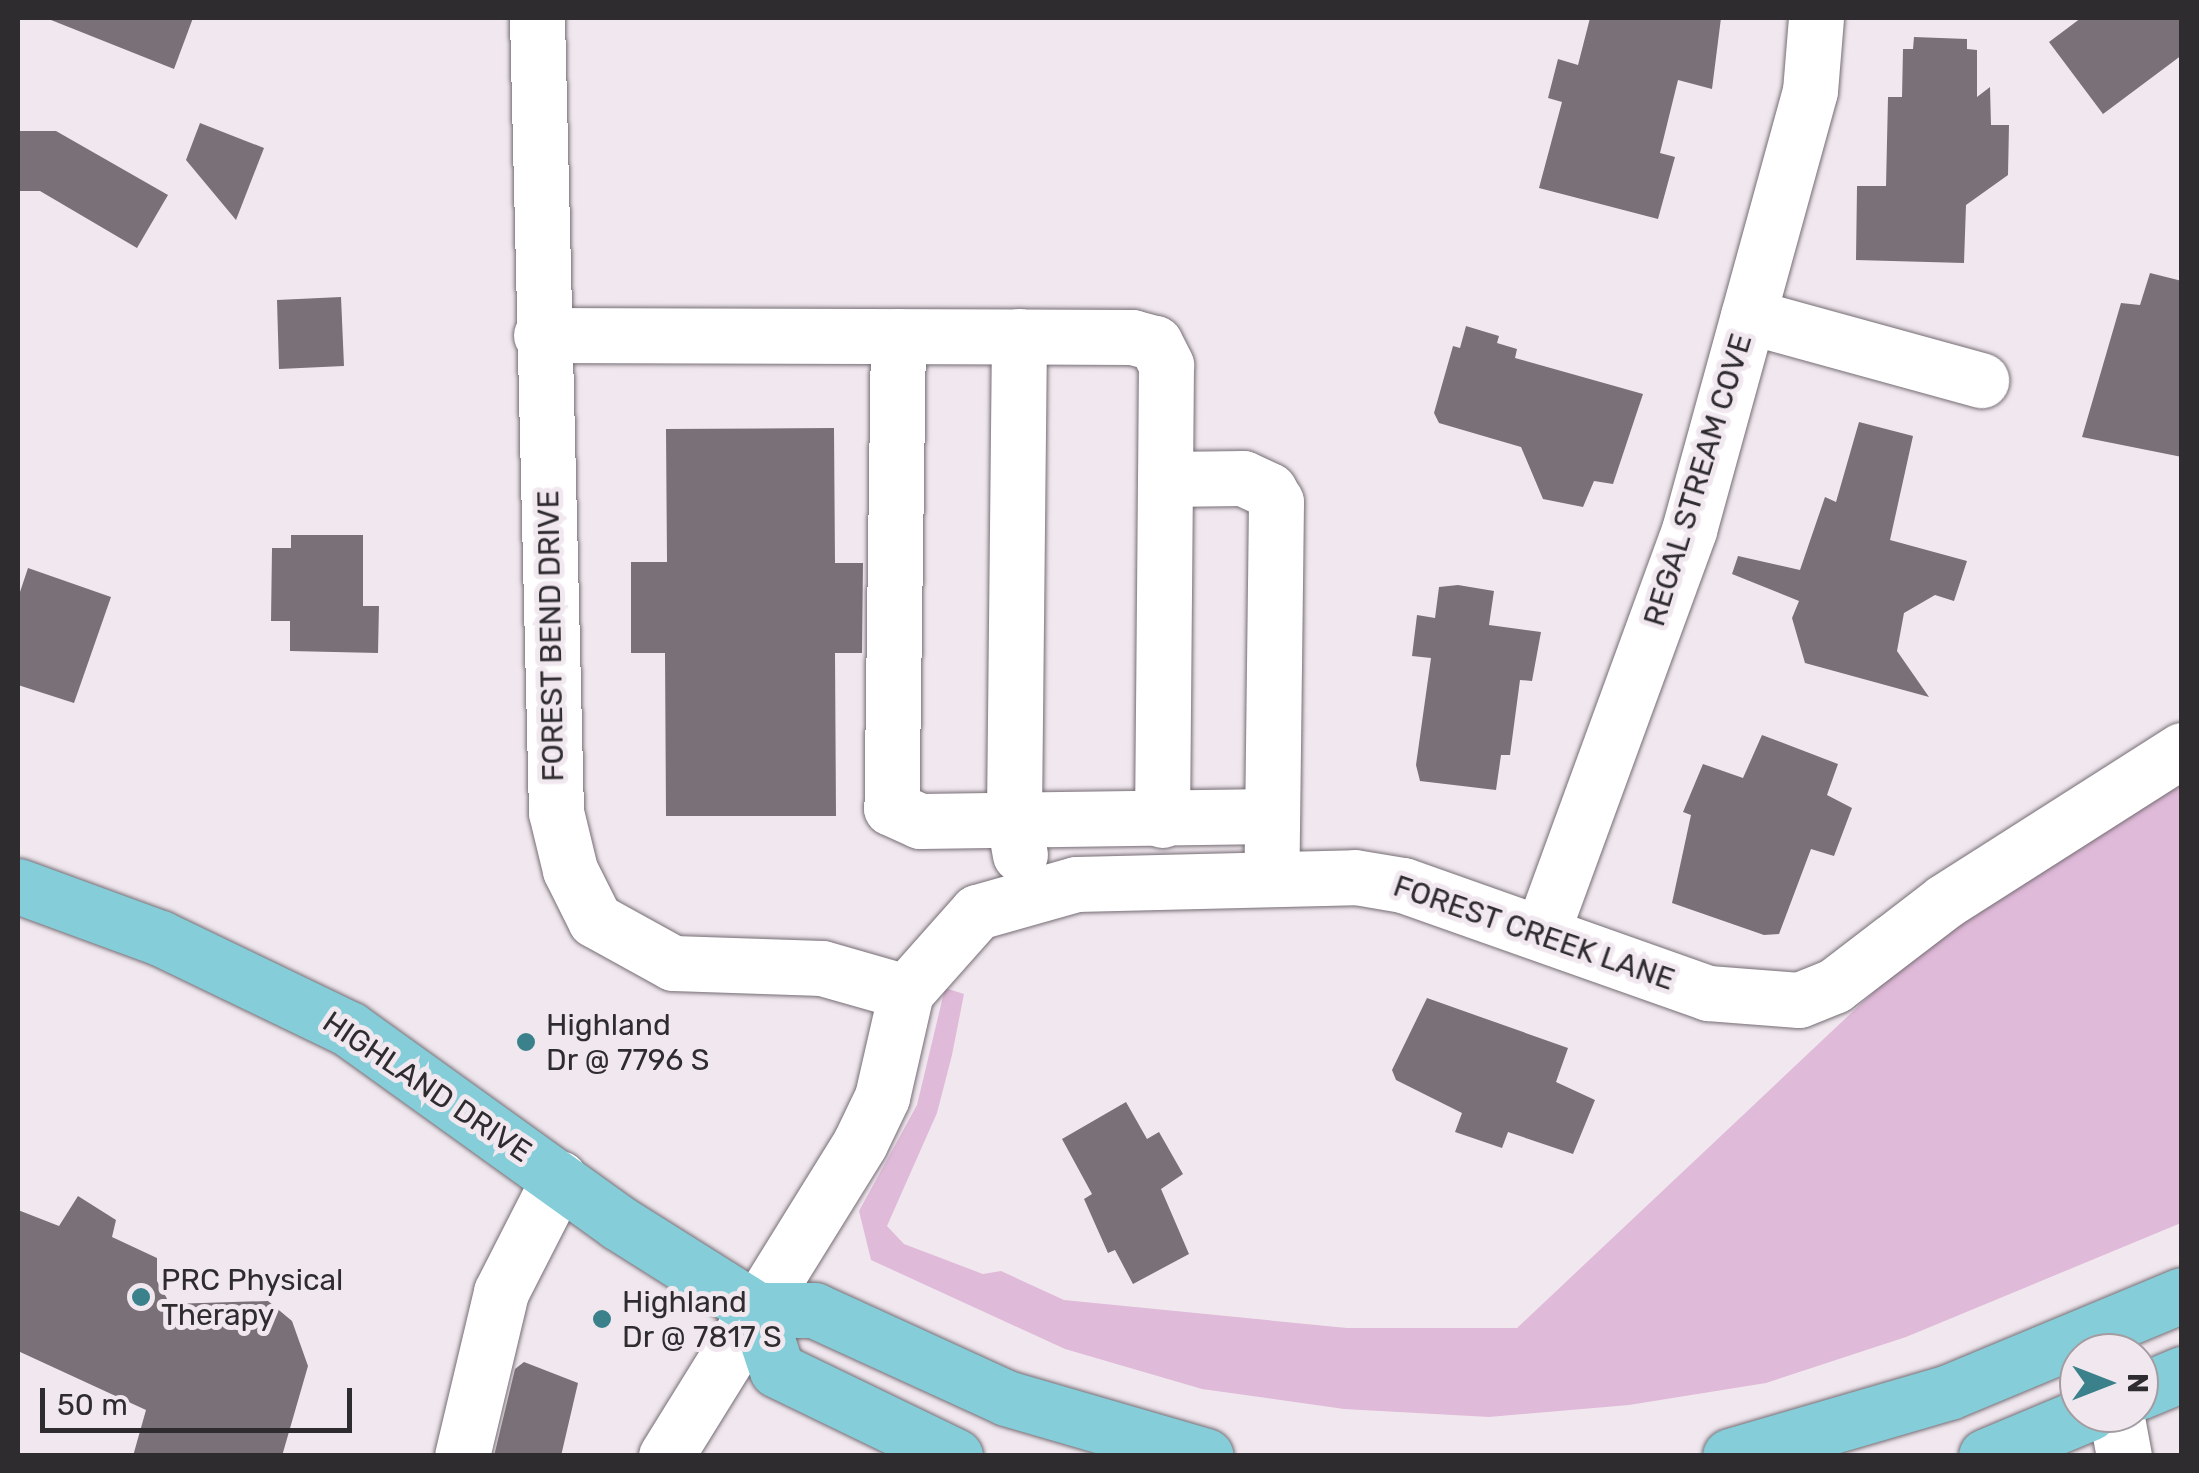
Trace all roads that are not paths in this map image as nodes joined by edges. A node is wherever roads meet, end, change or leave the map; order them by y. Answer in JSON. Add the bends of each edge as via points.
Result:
{"nodes":[{"id":1,"x":538,"y":18,"type":"edge"},
{"id":2,"x":1816,"y":18,"type":"edge"},
{"id":3,"x":1748,"y":316,"type":"junction"},
{"id":4,"x":541,"y":336,"type":"junction"},
{"id":5,"x":898,"y":336,"type":"junction"},
{"id":6,"x":1019,"y":336,"type":"junction"},
{"id":7,"x":1980,"y":380,"type":"dead end"},
{"id":8,"x":1165,"y":478,"type":"junction"},
{"id":9,"x":2182,"y":750,"type":"edge"},
{"id":10,"x":1272,"y":816,"type":"junction"},
{"id":11,"x":1162,"y":820,"type":"junction"},
{"id":12,"x":1014,"y":821,"type":"junction"},
{"id":13,"x":1272,"y":880,"type":"junction"},
{"id":14,"x":18,"y":886,"type":"edge"},
{"id":15,"x":1028,"y":892,"type":"junction"},
{"id":16,"x":1542,"y":932,"type":"junction"},
{"id":17,"x":906,"y":992,"type":"junction"},
{"id":18,"x":559,"y":1178,"type":"junction"},
{"id":19,"x":2182,"y":1295,"type":"edge"},
{"id":20,"x":757,"y":1310,"type":"junction"},
{"id":21,"x":2059,"y":1426,"type":"edge"},
{"id":22,"x":462,"y":1456,"type":"edge"},
{"id":23,"x":666,"y":1456,"type":"edge"},
{"id":24,"x":955,"y":1456,"type":"edge"},
{"id":25,"x":1206,"y":1456,"type":"edge"},
{"id":26,"x":1730,"y":1456,"type":"edge"},
{"id":27,"x":1986,"y":1456,"type":"edge"}],
"edges":[{"from":1,"to":4,"type":"street","name":"FOREST BEND DRIVE"},
{"from":2,"to":3,"type":"street","name":"REGAL STREAM COVE","via":[[1810,91]]},
{"from":3,"to":7,"type":"street"},
{"from":3,"to":16,"type":"street","name":"REGAL STREAM COVE","via":[[1689,530]]},
{"from":4,"to":5,"type":"street"},
{"from":4,"to":17,"type":"street","name":"FOREST BEND DRIVE","via":[[556,812],[570,870],[596,920],[673,963],[822,968]]},
{"from":5,"to":6,"type":"street"},
{"from":5,"to":12,"type":"street","via":[[890,808],[920,821]]},
{"from":6,"to":8,"type":"street","via":[[1154,344],[1166,364]]},
{"from":6,"to":12,"type":"street"},
{"from":8,"to":10,"type":"street","via":[[1242,478],[1269,490],[1276,502]]},
{"from":8,"to":11,"type":"street"},
{"from":9,"to":16,"type":"street","name":"FOREST CREEK LANE","via":[[1945,901],[1834,986],[1799,1000],[1708,993]]},
{"from":10,"to":11,"type":"street"},
{"from":10,"to":13,"type":"street"},
{"from":11,"to":12,"type":"street"},
{"from":12,"to":15,"type":"street"},
{"from":13,"to":15,"type":"street","name":"FOREST CREEK LANE"},
{"from":13,"to":16,"type":"street","name":"FOREST CREEK LANE","via":[[1355,877],[1404,885]]},
{"from":14,"to":18,"type":"main road","name":"HIGHLAND DRIVE","via":[[160,938],[322,1014]]},
{"from":15,"to":17,"type":"street","name":"FOREST CREEK LANE","via":[[977,912]]},
{"from":17,"to":20,"type":"street","name":"FOREST CREEK LANE","via":[[882,1097]]},
{"from":18,"to":20,"type":"main road","name":"HIGHLAND DRIVE"},
{"from":18,"to":22,"type":"street","via":[[501,1292]]},
{"from":19,"to":26,"type":"main road","via":[[1950,1392]]},
{"from":20,"to":23,"type":"street","name":"FOREST CREEK LANE"},
{"from":20,"to":24,"type":"main road","via":[[777,1370]]},
{"from":20,"to":25,"type":"main road","via":[[814,1310],[1006,1398]]},
{"from":21,"to":27,"type":"main road"}]}
